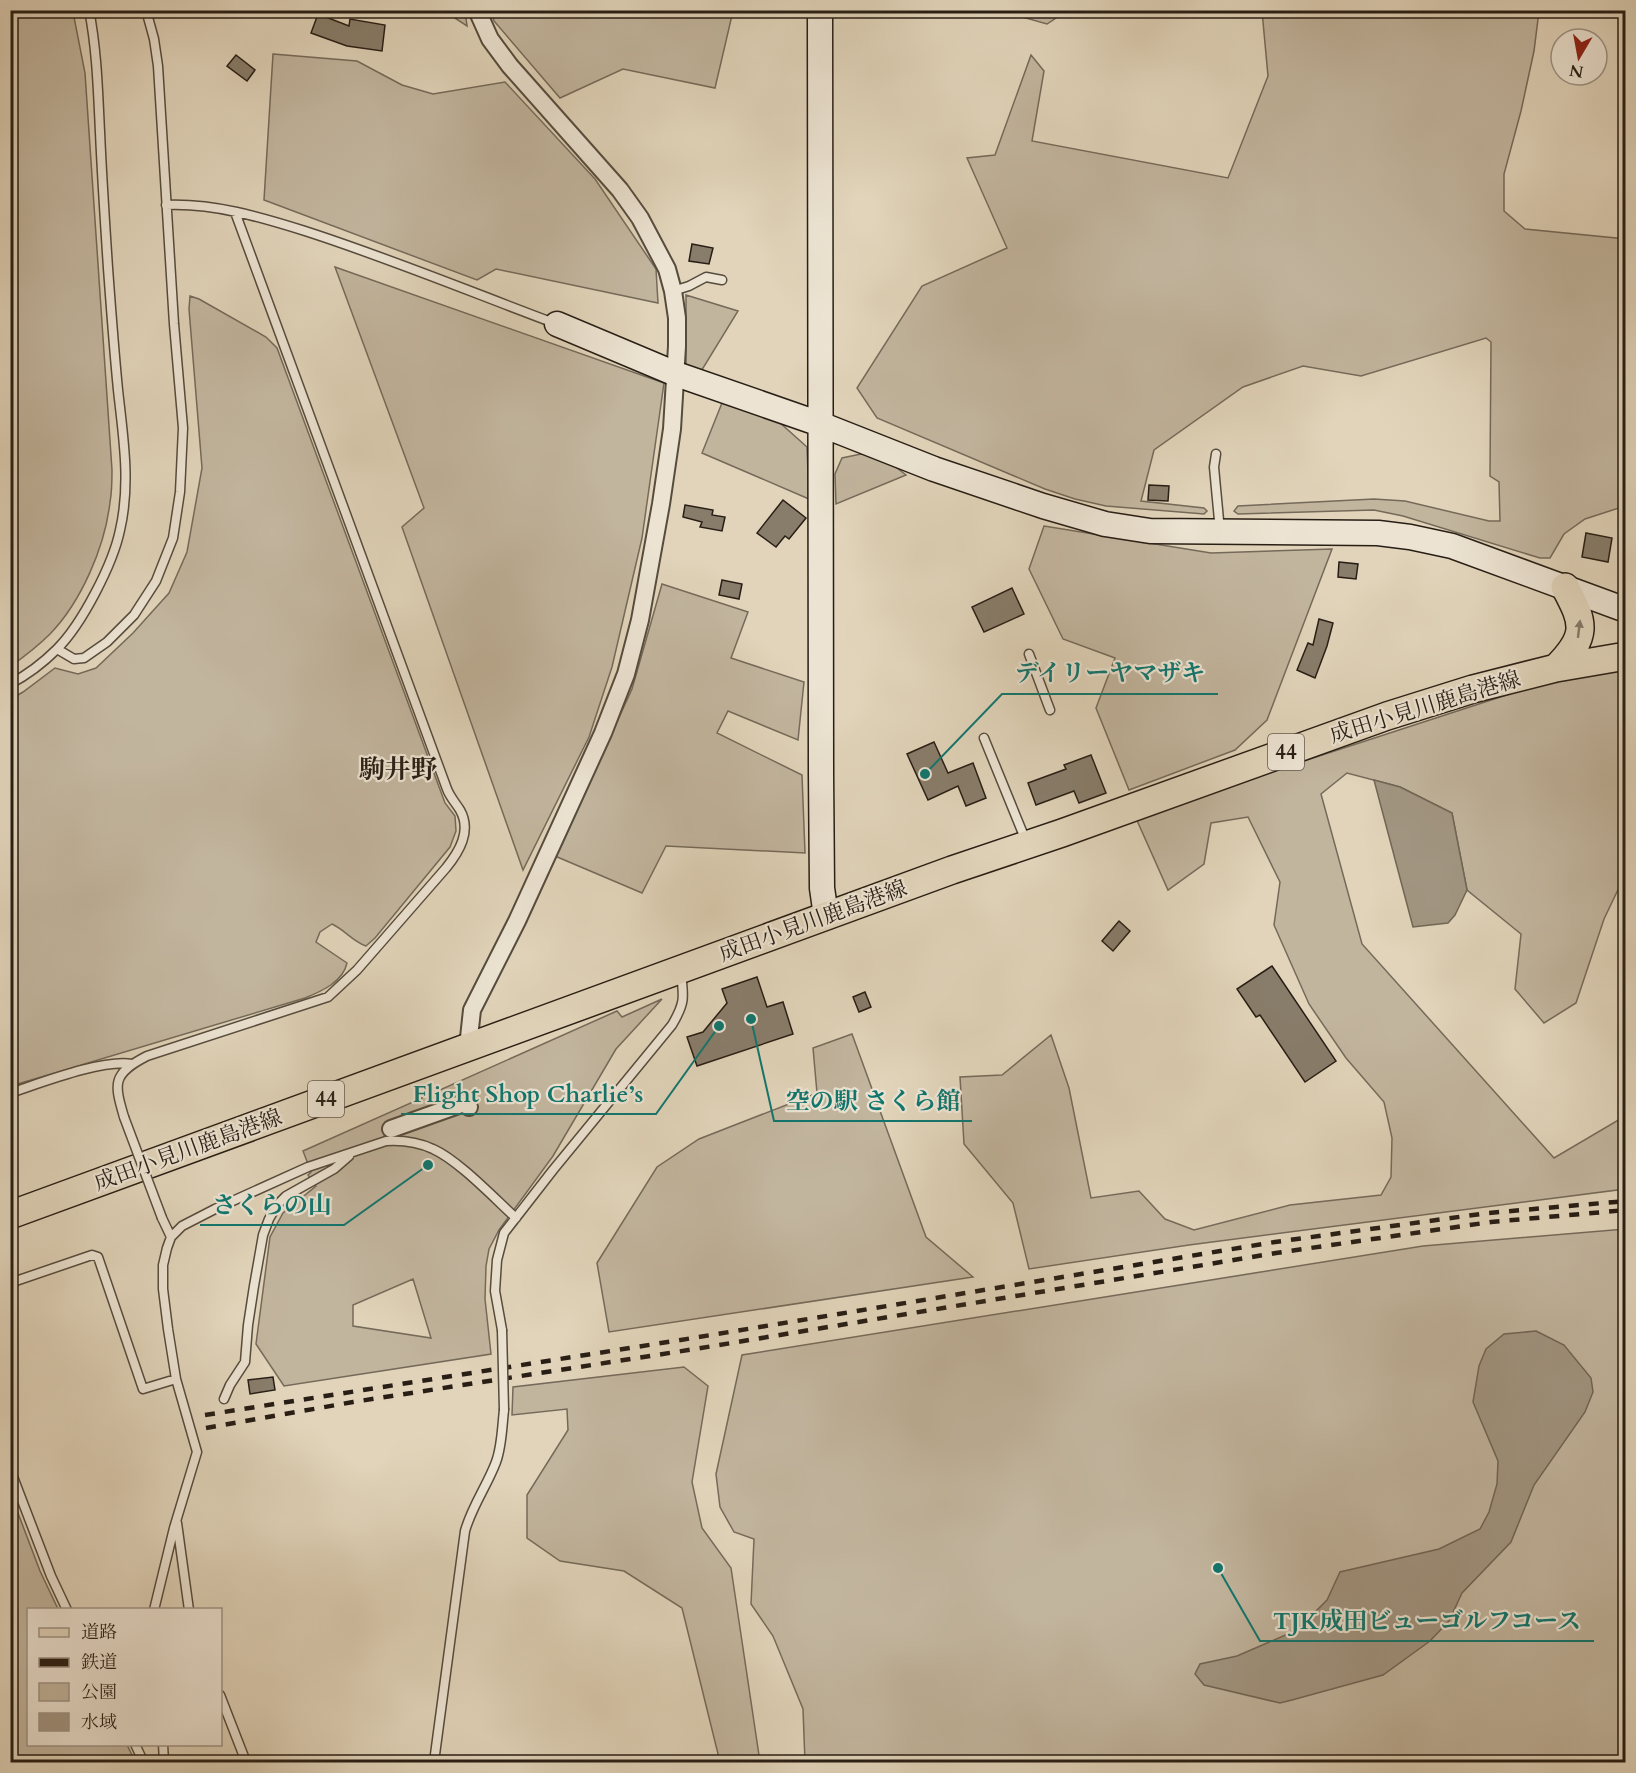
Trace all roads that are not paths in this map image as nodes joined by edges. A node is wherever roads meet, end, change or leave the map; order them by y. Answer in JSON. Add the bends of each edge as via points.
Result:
{"nodes":[{"id":1,"x":89,"y":10,"type":"edge"},
{"id":2,"x":146,"y":10,"type":"edge"},
{"id":3,"x":477,"y":10,"type":"edge"},
{"id":4,"x":820,"y":10,"type":"edge"},
{"id":5,"x":166,"y":206,"type":"junction"},
{"id":6,"x":235,"y":212,"type":"junction"},
{"id":7,"x":722,"y":280,"type":"dead end"},
{"id":8,"x":673,"y":291,"type":"junction"},
{"id":9,"x":557,"y":324,"type":"joint"},
{"id":10,"x":676,"y":374,"type":"junction"},
{"id":11,"x":820,"y":424,"type":"junction"},
{"id":12,"x":1216,"y":454,"type":"dead end"},
{"id":13,"x":1220,"y":531,"type":"junction"},
{"id":14,"x":1564,"y":587,"type":"junction"},
{"id":15,"x":1626,"y":610,"type":"edge"},
{"id":16,"x":57,"y":649,"type":"junction"},
{"id":17,"x":1029,"y":654,"type":"dead end"},
{"id":18,"x":1626,"y":656,"type":"edge"},
{"id":19,"x":1556,"y":668,"type":"junction"},
{"id":20,"x":10,"y":684,"type":"edge"},
{"id":21,"x":1050,"y":710,"type":"dead end"},
{"id":22,"x":984,"y":738,"type":"dead end"},
{"id":23,"x":1028,"y":844,"type":"junction"},
{"id":24,"x":826,"y":916,"type":"junction"},
{"id":25,"x":680,"y":970,"type":"junction"},
{"id":26,"x":468,"y":1047,"type":"junction"},
{"id":27,"x":132,"y":1064,"type":"junction"},
{"id":28,"x":10,"y":1093,"type":"edge"},
{"id":29,"x":469,"y":1107,"type":"dead end"},
{"id":30,"x":391,"y":1129,"type":"dead end"},
{"id":31,"x":352,"y":1153,"type":"junction"},
{"id":32,"x":10,"y":1215,"type":"edge"},
{"id":33,"x":516,"y":1218,"type":"junction"},
{"id":34,"x":171,"y":1238,"type":"junction"},
{"id":35,"x":10,"y":1283,"type":"edge"},
{"id":36,"x":176,"y":1379,"type":"junction"},
{"id":37,"x":224,"y":1399,"type":"dead end"},
{"id":38,"x":10,"y":1470,"type":"edge"},
{"id":39,"x":177,"y":1520,"type":"junction"},
{"id":40,"x":66,"y":1608,"type":"edge"},
{"id":41,"x":155,"y":1608,"type":"edge"},
{"id":42,"x":189,"y":1608,"type":"edge"},
{"id":43,"x":222,"y":1700,"type":"edge"},
{"id":44,"x":136,"y":1746,"type":"edge"},
{"id":45,"x":163,"y":1746,"type":"edge"},
{"id":46,"x":146,"y":1762,"type":"edge"},
{"id":47,"x":164,"y":1762,"type":"edge"},
{"id":48,"x":246,"y":1762,"type":"edge"},
{"id":49,"x":434,"y":1762,"type":"edge"}],
"edges":[{"from":1,"to":16,"type":"lane","via":[[98,81],[126,487],[111,559],[70,634]]},
{"from":2,"to":5,"type":"lane","via":[[158,66]]},
{"from":3,"to":8,"type":"street","via":[[490,39],[510,66],[640,218],[667,269]]},
{"from":4,"to":11,"type":"street"},
{"from":5,"to":6,"type":"lane","via":[[208,206]]},
{"from":5,"to":16,"type":"lane","via":[[183,428],[173,538],[156,581],[134,615],[107,642],[84,658],[74,659]]},
{"from":6,"to":9,"type":"lane","via":[[346,244]]},
{"from":6,"to":27,"type":"lane","via":[[447,789],[463,818],[463,841],[446,868],[357,970],[328,997]]},
{"from":7,"to":8,"type":"lane","via":[[706,277]]},
{"from":8,"to":10,"type":"street","via":[[677,318]]},
{"from":9,"to":10,"type":"street"},
{"from":10,"to":11,"type":"street"},
{"from":10,"to":26,"type":"street","via":[[661,504],[626,674],[517,921],[472,1010]]},
{"from":11,"to":13,"type":"street","via":[[934,469],[1105,524],[1150,531]]},
{"from":11,"to":24,"type":"street","via":[[822,888]]},
{"from":12,"to":13,"type":"lane"},
{"from":13,"to":14,"type":"street","via":[[1410,537],[1452,546]]},
{"from":14,"to":15,"type":"street"},
{"from":19,"to":14,"type":"main road","one_way":true,"via":[[1571,653],[1581,622]]},
{"from":16,"to":20,"type":"lane"},
{"from":17,"to":21,"type":"lane"},
{"from":18,"to":19,"type":"main road","name":"成田小見川鹿島港線","number":"44"},
{"from":19,"to":23,"type":"main road","name":"成田小見川鹿島港線","number":"44","via":[[1387,716]]},
{"from":22,"to":23,"type":"lane"},
{"from":23,"to":24,"type":"main road","name":"成田小見川鹿島港線","number":"44"},
{"from":24,"to":25,"type":"main road","name":"成田小見川鹿島港線","number":"44"},
{"from":25,"to":26,"type":"main road","name":"成田小見川鹿島港線","number":"44"},
{"from":25,"to":33,"type":"lane","via":[[682,1009],[672,1025]]},
{"from":26,"to":32,"type":"main road","name":"成田小見川鹿島港線","number":"44"},
{"from":27,"to":28,"type":"lane","via":[[97,1066]]},
{"from":27,"to":34,"type":"lane","bridge":true,"via":[[121,1073],[117,1092]]},
{"from":29,"to":30,"type":"street","via":[[464,1103],[453,1106]]},
{"from":31,"to":33,"type":"lane","via":[[386,1141],[421,1144],[457,1165]]},
{"from":31,"to":34,"type":"lane","via":[[308,1167],[215,1209],[182,1226]]},
{"from":31,"to":37,"type":"lane","via":[[334,1169],[286,1196],[269,1219],[263,1234],[245,1362]]},
{"from":33,"to":49,"type":"lane","bridge":true,"via":[[504,1233],[496,1260],[495,1292],[502,1330],[501,1442],[490,1478],[465,1531]]},
{"from":34,"to":36,"type":"lane","via":[[163,1265],[163,1289]]},
{"from":35,"to":36,"type":"lane","via":[[92,1255],[98,1257],[143,1389]]},
{"from":36,"to":39,"type":"lane","via":[[197,1452]]},
{"from":38,"to":40,"type":"lane"},
{"from":39,"to":41,"type":"lane"},
{"from":39,"to":42,"type":"lane"},
{"from":43,"to":48,"type":"lane"},
{"from":44,"to":46,"type":"lane"},
{"from":45,"to":47,"type":"lane"}]}
